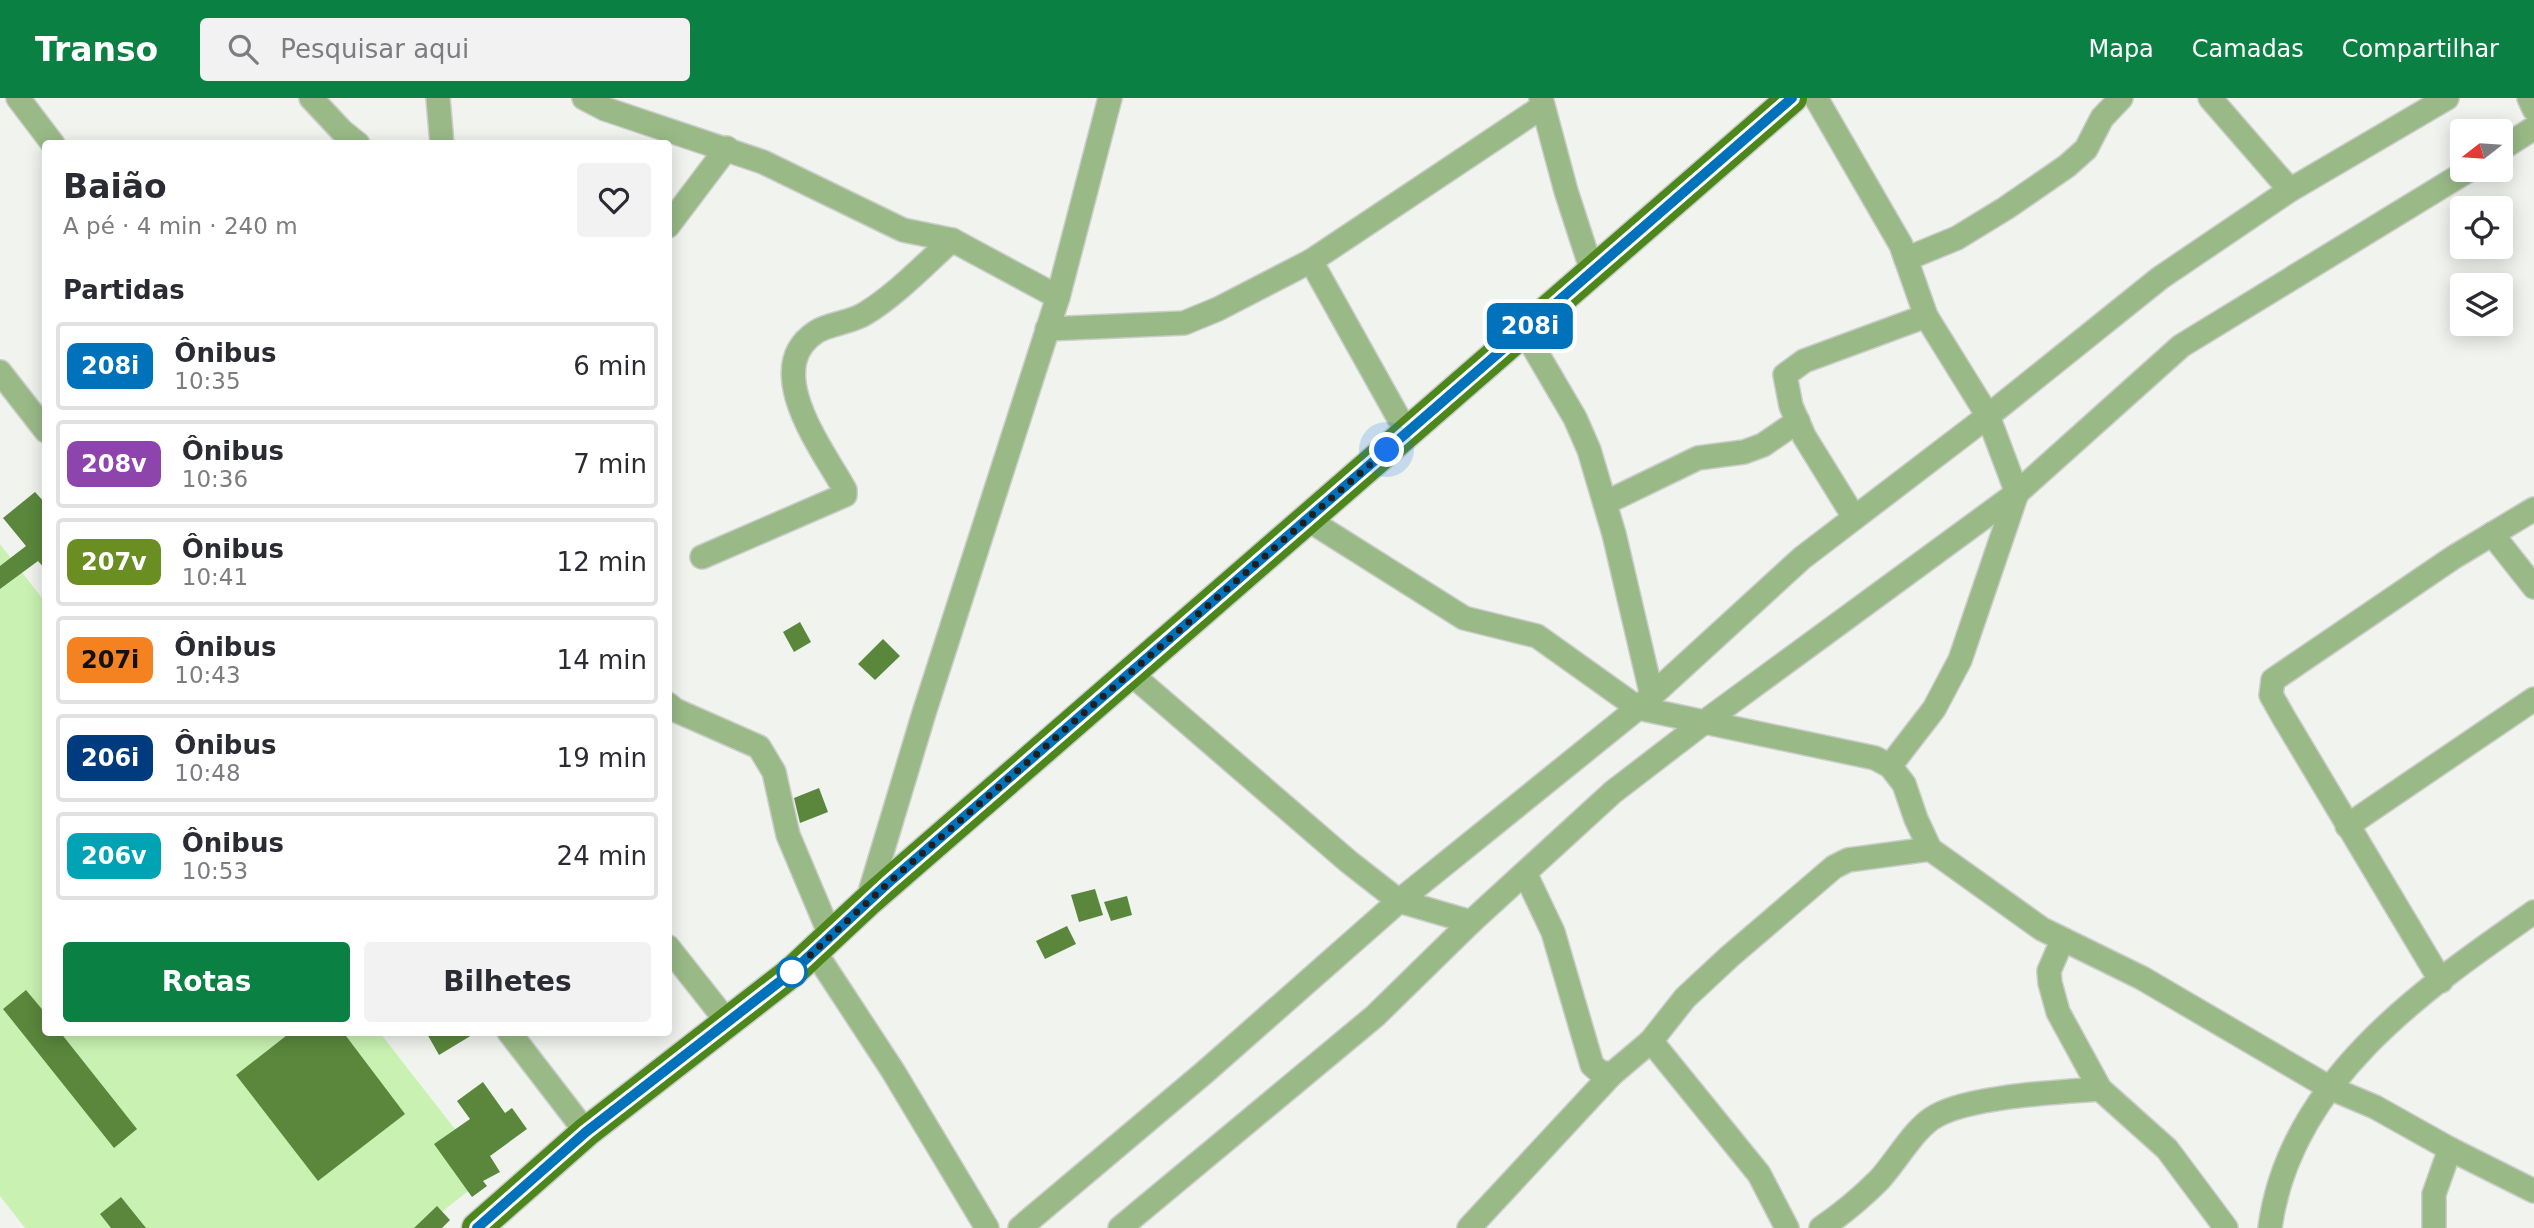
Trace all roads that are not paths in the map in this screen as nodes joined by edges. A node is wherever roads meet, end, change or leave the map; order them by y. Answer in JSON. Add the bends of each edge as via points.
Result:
{"nodes":[{"id":1,"x":19,"y":98,"type":"edge"},
{"id":2,"x":311,"y":98,"type":"edge"},
{"id":3,"x":438,"y":98,"type":"edge"},
{"id":4,"x":584,"y":98,"type":"edge"},
{"id":5,"x":1110,"y":98,"type":"edge"},
{"id":6,"x":1792,"y":98,"type":"edge"},
{"id":7,"x":1815,"y":98,"type":"edge"},
{"id":8,"x":2121,"y":98,"type":"edge"},
{"id":9,"x":2210,"y":98,"type":"edge"},
{"id":10,"x":2447,"y":98,"type":"edge"},
{"id":11,"x":2529,"y":98,"type":"edge"},
{"id":12,"x":1541,"y":103,"type":"edge"},
{"id":13,"x":2534,"y":108,"type":"edge"},
{"id":14,"x":2534,"y":128,"type":"edge"},
{"id":15,"x":50,"y":140,"type":"edge"},
{"id":16,"x":353,"y":140,"type":"edge"},
{"id":17,"x":442,"y":140,"type":"edge"},
{"id":18,"x":2513,"y":141,"type":"edge"},
{"id":19,"x":727,"y":148,"type":"junction"},
{"id":20,"x":2450,"y":182,"type":"edge"},
{"id":21,"x":2290,"y":190,"type":"junction"},
{"id":22,"x":672,"y":221,"type":"edge"},
{"id":23,"x":952,"y":240,"type":"junction"},
{"id":24,"x":1906,"y":259,"type":"junction"},
{"id":25,"x":1311,"y":261,"type":"junction"},
{"id":26,"x":1592,"y":271,"type":"junction"},
{"id":27,"x":1058,"y":297,"type":"junction"},
{"id":28,"x":1926,"y":316,"type":"junction"},
{"id":29,"x":1047,"y":329,"type":"junction"},
{"id":30,"x":1524,"y":331,"type":"junction"},
{"id":31,"x":0,"y":372,"type":"edge"},
{"id":32,"x":1988,"y":416,"type":"junction"},
{"id":33,"x":1798,"y":421,"type":"junction"},
{"id":34,"x":42,"y":426,"type":"edge"},
{"id":35,"x":1407,"y":433,"type":"junction"},
{"id":36,"x":2017,"y":493,"type":"junction"},
{"id":37,"x":1605,"y":503,"type":"junction"},
{"id":38,"x":2534,"y":509,"type":"edge"},
{"id":39,"x":1854,"y":517,"type":"junction"},
{"id":40,"x":1307,"y":519,"type":"junction"},
{"id":41,"x":2492,"y":534,"type":"junction"},
{"id":42,"x":702,"y":557,"type":"dead end"},
{"id":43,"x":2534,"y":587,"type":"edge"},
{"id":44,"x":1130,"y":673,"type":"junction"},
{"id":45,"x":2534,"y":699,"type":"edge"},
{"id":46,"x":1645,"y":702,"type":"junction"},
{"id":47,"x":672,"y":707,"type":"edge"},
{"id":48,"x":1703,"y":723,"type":"junction"},
{"id":49,"x":1890,"y":766,"type":"junction"},
{"id":50,"x":2347,"y":826,"type":"junction"},
{"id":51,"x":1930,"y":849,"type":"junction"},
{"id":52,"x":1525,"y":873,"type":"junction"},
{"id":53,"x":1399,"y":901,"type":"junction"},
{"id":54,"x":867,"y":902,"type":"junction"},
{"id":55,"x":2534,"y":912,"type":"edge"},
{"id":56,"x":1471,"y":922,"type":"junction"},
{"id":57,"x":2062,"y":941,"type":"junction"},
{"id":58,"x":823,"y":945,"type":"junction"},
{"id":59,"x":672,"y":952,"type":"edge"},
{"id":60,"x":2441,"y":981,"type":"junction"},
{"id":61,"x":729,"y":1024,"type":"junction"},
{"id":62,"x":512,"y":1036,"type":"edge"},
{"id":63,"x":1651,"y":1041,"type":"junction"},
{"id":64,"x":1612,"y":1074,"type":"junction"},
{"id":65,"x":2330,"y":1088,"type":"junction"},
{"id":66,"x":2100,"y":1089,"type":"junction"},
{"id":67,"x":586,"y":1132,"type":"junction"},
{"id":68,"x":2450,"y":1149,"type":"junction"},
{"id":69,"x":2534,"y":1191,"type":"edge"},
{"id":70,"x":2220,"y":1226,"type":"edge"},
{"id":71,"x":477,"y":1228,"type":"edge"},
{"id":72,"x":986,"y":1228,"type":"edge"},
{"id":73,"x":1020,"y":1228,"type":"edge"},
{"id":74,"x":1120,"y":1228,"type":"edge"},
{"id":75,"x":1469,"y":1228,"type":"edge"},
{"id":76,"x":1787,"y":1228,"type":"edge"},
{"id":77,"x":1821,"y":1228,"type":"edge"},
{"id":78,"x":2270,"y":1228,"type":"edge"},
{"id":79,"x":2434,"y":1228,"type":"edge"}],
"edges":[{"from":1,"to":15,"type":"street"},
{"from":2,"to":16,"type":"street"},
{"from":3,"to":17,"type":"street"},
{"from":4,"to":19,"type":"street"},
{"from":5,"to":27,"type":"street"},
{"from":6,"to":26,"type":"main road"},
{"from":7,"to":24,"type":"street"},
{"from":8,"to":24,"type":"street","via":[[2102,118],[2086,149],[2067,166],[1958,238]]},
{"from":9,"to":21,"type":"street"},
{"from":10,"to":21,"type":"street"},
{"from":11,"to":13,"type":"street"},
{"from":12,"to":25,"type":"street"},
{"from":12,"to":26,"type":"street"},
{"from":14,"to":18,"type":"street"},
{"from":19,"to":22,"type":"street"},
{"from":19,"to":23,"type":"street","via":[[903,230]]},
{"from":20,"to":36,"type":"street","via":[[2181,346]]},
{"from":21,"to":32,"type":"street","via":[[2160,278]]},
{"from":23,"to":27,"type":"street"},
{"from":23,"to":42,"type":"street","via":[[864,315],[818,330],[795,361],[793,389],[845,495]]},
{"from":24,"to":28,"type":"street"},
{"from":25,"to":29,"type":"street","via":[[1184,323]]},
{"from":25,"to":35,"type":"street"},
{"from":26,"to":30,"type":"main road"},
{"from":27,"to":29,"type":"street"},
{"from":28,"to":32,"type":"street"},
{"from":28,"to":33,"type":"street","via":[[1804,361],[1786,375]]},
{"from":29,"to":54,"type":"street"},
{"from":30,"to":35,"type":"main road"},
{"from":30,"to":37,"type":"street","via":[[1576,418]]},
{"from":31,"to":34,"type":"street"},
{"from":32,"to":36,"type":"street"},
{"from":32,"to":39,"type":"street"},
{"from":33,"to":37,"type":"street","via":[[1763,445],[1698,458]]},
{"from":33,"to":39,"type":"street"},
{"from":35,"to":40,"type":"main road"},
{"from":36,"to":48,"type":"street"},
{"from":36,"to":49,"type":"street","via":[[1960,660],[1934,709]]},
{"from":37,"to":46,"type":"street"},
{"from":38,"to":41,"type":"street"},
{"from":39,"to":46,"type":"street","via":[[1801,558]]},
{"from":40,"to":44,"type":"main road"},
{"from":40,"to":46,"type":"street","via":[[1464,618],[1537,636]]},
{"from":41,"to":43,"type":"street"},
{"from":41,"to":50,"type":"street","via":[[2273,680],[2271,695]]},
{"from":44,"to":53,"type":"street"},
{"from":44,"to":54,"type":"main road"},
{"from":45,"to":50,"type":"street"},
{"from":46,"to":48,"type":"street"},
{"from":46,"to":53,"type":"street"},
{"from":47,"to":58,"type":"street","via":[[759,747],[774,772],[788,835]]},
{"from":48,"to":49,"type":"street","via":[[1875,758]]},
{"from":48,"to":52,"type":"street","via":[[1613,792]]},
{"from":49,"to":51,"type":"street","via":[[1905,784]]},
{"from":50,"to":60,"type":"street"},
{"from":51,"to":57,"type":"street"},
{"from":51,"to":63,"type":"street","via":[[1848,860],[1834,867],[1728,957],[1685,998]]},
{"from":52,"to":56,"type":"street"},
{"from":52,"to":64,"type":"street","via":[[1553,932],[1592,1065]]},
{"from":53,"to":56,"type":"street"},
{"from":53,"to":73,"type":"street"},
{"from":54,"to":58,"type":"main road"},
{"from":55,"to":60,"type":"street"},
{"from":56,"to":74,"type":"street","via":[[1375,1016]]},
{"from":57,"to":65,"type":"street","via":[[2142,978]]},
{"from":57,"to":66,"type":"street","via":[[2049,971],[2050,983],[2058,1012]]},
{"from":58,"to":61,"type":"main road"},
{"from":58,"to":72,"type":"street"},
{"from":59,"to":61,"type":"street"},
{"from":60,"to":65,"type":"street","via":[[2365,1045]]},
{"from":61,"to":67,"type":"main road"},
{"from":62,"to":67,"type":"street"},
{"from":63,"to":64,"type":"street"},
{"from":63,"to":76,"type":"street","via":[[1759,1174]]},
{"from":64,"to":75,"type":"street"},
{"from":65,"to":68,"type":"street"},
{"from":65,"to":78,"type":"street","via":[[2283,1167]]},
{"from":66,"to":70,"type":"street","via":[[2167,1149]]},
{"from":66,"to":77,"type":"street","via":[[1973,1104],[1934,1116],[1879,1180]]},
{"from":67,"to":71,"type":"main road"},
{"from":68,"to":69,"type":"street"},
{"from":68,"to":79,"type":"street","via":[[2434,1194]]}]}
